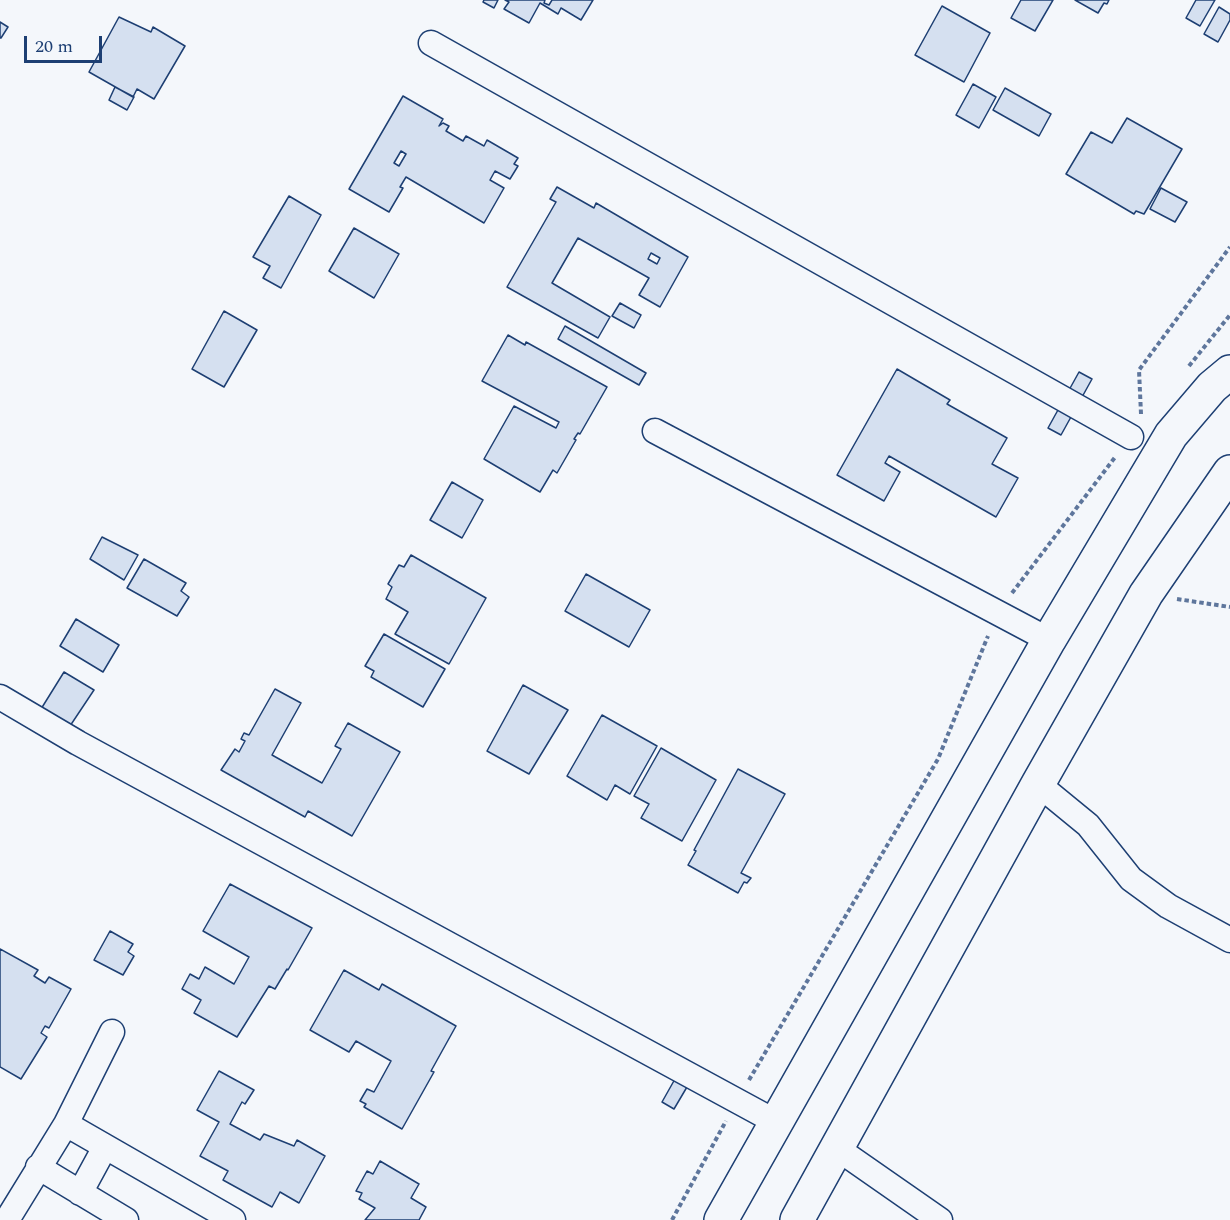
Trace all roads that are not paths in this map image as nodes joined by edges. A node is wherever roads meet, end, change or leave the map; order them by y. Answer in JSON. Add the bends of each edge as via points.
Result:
{"nodes":[{"id":1,"x":430,"y":43,"type":"dead end"},
{"id":2,"x":1230,"y":372,"type":"edge"},
{"id":3,"x":1148,"y":427,"type":"junction"},
{"id":4,"x":655,"y":431,"type":"dead end"},
{"id":5,"x":1230,"y":472,"type":"edge"},
{"id":6,"x":1049,"y":640,"type":"junction"},
{"id":7,"x":0,"y":697,"type":"edge"},
{"id":8,"x":1038,"y":784,"type":"junction"},
{"id":9,"x":1230,"y":940,"type":"edge"},
{"id":10,"x":112,"y":1032,"type":"dead end"},
{"id":11,"x":776,"y":1122,"type":"junction"},
{"id":12,"x":66,"y":1124,"type":"junction"},
{"id":13,"x":105,"y":1147,"type":"junction"},
{"id":14,"x":838,"y":1149,"type":"junction"},
{"id":15,"x":38,"y":1167,"type":"junction"},
{"id":16,"x":80,"y":1193,"type":"junction"},
{"id":17,"x":7,"y":1220,"type":"edge"},
{"id":18,"x":126,"y":1220,"type":"edge"},
{"id":19,"x":233,"y":1220,"type":"edge"},
{"id":20,"x":721,"y":1220,"type":"edge"},
{"id":21,"x":797,"y":1220,"type":"edge"},
{"id":22,"x":940,"y":1220,"type":"edge"}],
"edges":[{"from":1,"to":3,"type":"street"},
{"from":2,"to":3,"type":"main road"},
{"from":3,"to":6,"type":"main road","via":[[1147,475]]},
{"from":4,"to":6,"type":"street"},
{"from":5,"to":8,"type":"main road","via":[[1146,594]]},
{"from":6,"to":11,"type":"main road"},
{"from":7,"to":11,"type":"street","via":[[99,755]]},
{"from":8,"to":9,"type":"street","via":[[1088,825],[1131,879],[1168,906]]},
{"from":8,"to":14,"type":"main road"},
{"from":10,"to":12,"type":"street"},
{"from":11,"to":20,"type":"main road"},
{"from":12,"to":13,"type":"street"},
{"from":12,"to":15,"type":"street"},
{"from":13,"to":16,"type":"street"},
{"from":13,"to":19,"type":"street"},
{"from":14,"to":21,"type":"main road"},
{"from":14,"to":22,"type":"street"},
{"from":15,"to":16,"type":"street"},
{"from":15,"to":17,"type":"street"},
{"from":16,"to":18,"type":"street"}]}
